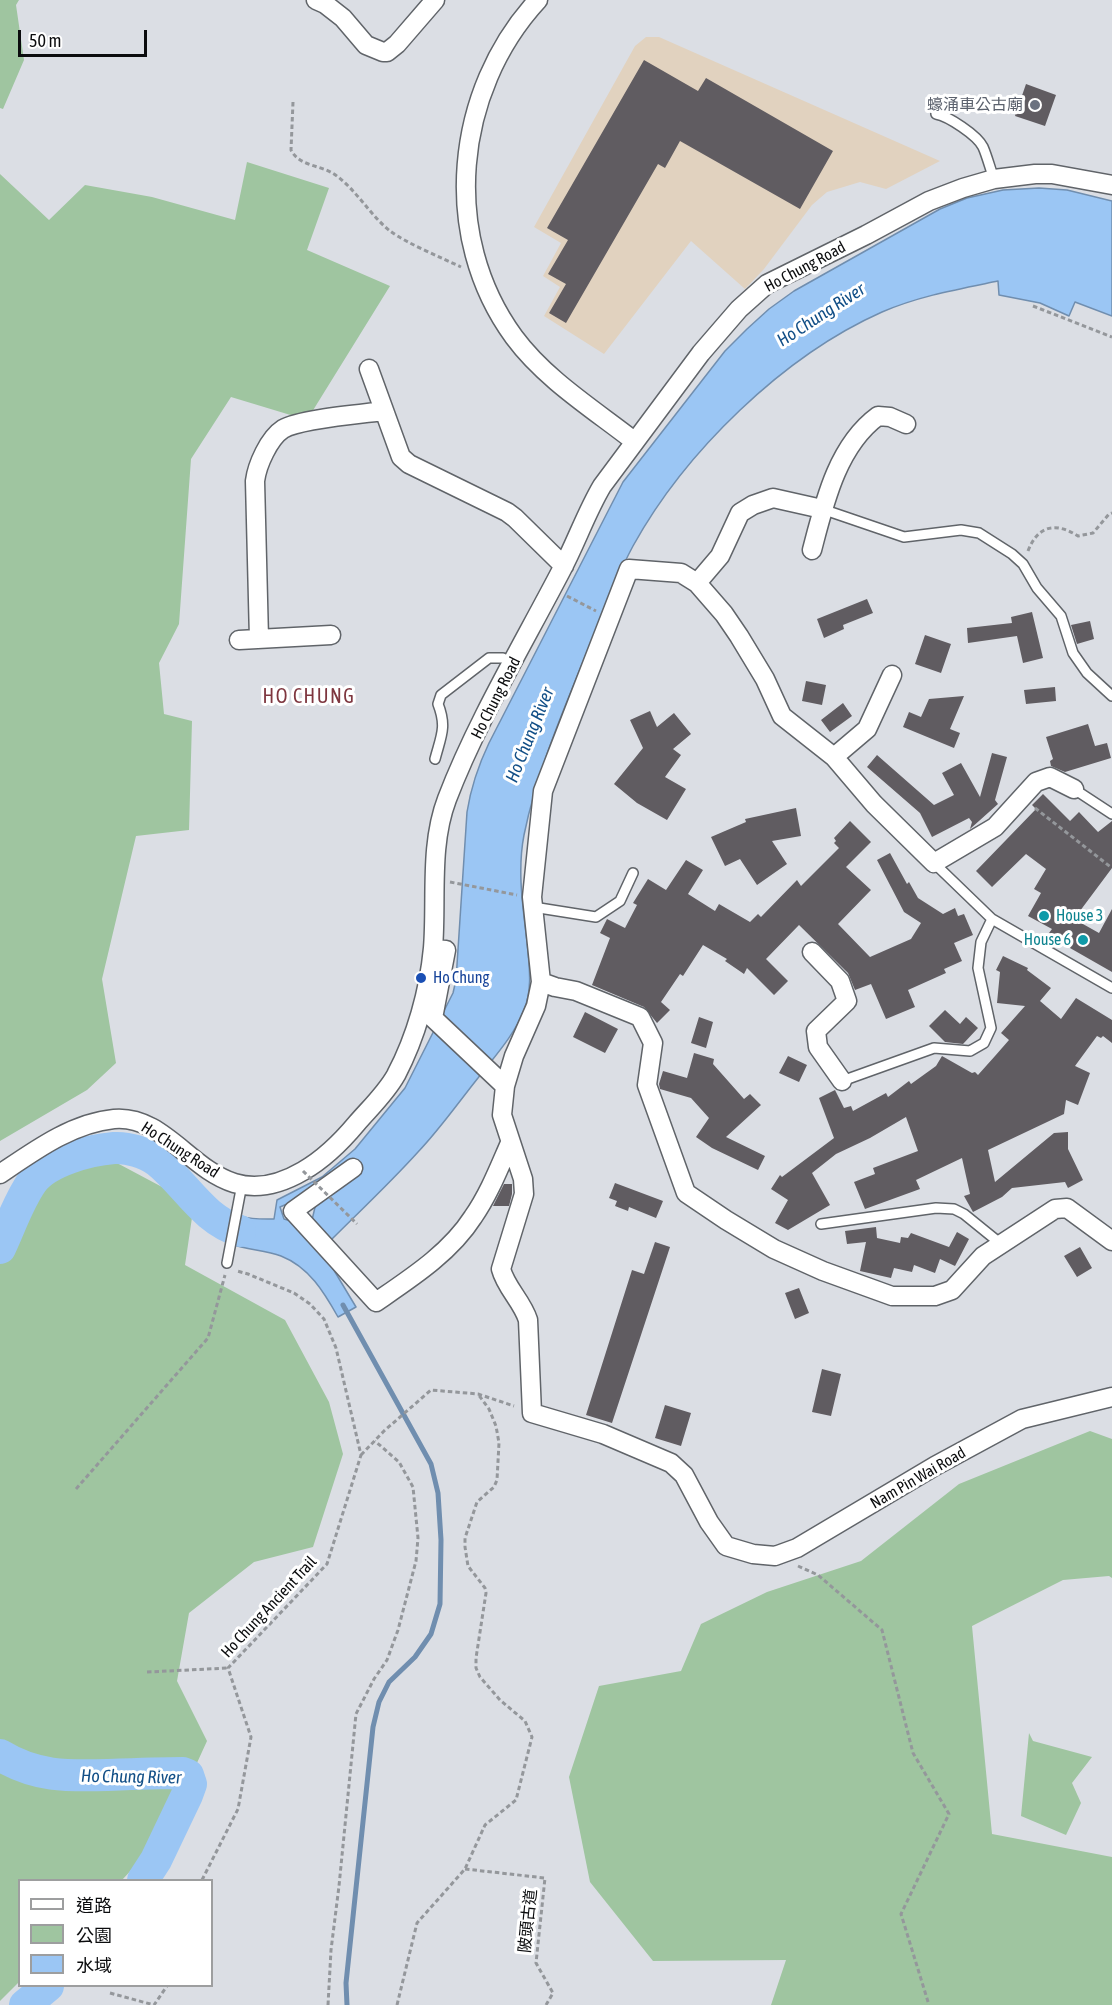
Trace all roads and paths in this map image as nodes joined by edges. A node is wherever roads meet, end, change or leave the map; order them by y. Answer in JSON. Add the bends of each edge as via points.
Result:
{"nodes":[{"id":1,"x":316,"y":0,"type":"edge"},
{"id":2,"x":435,"y":0,"type":"edge"},
{"id":3,"x":538,"y":0,"type":"edge"},
{"id":4,"x":293,"y":102,"type":"dead end"},
{"id":5,"x":936,"y":114,"type":"dead end"},
{"id":6,"x":994,"y":179,"type":"junction"},
{"id":7,"x":1112,"y":185,"type":"edge"},
{"id":8,"x":461,"y":267,"type":"dead end"},
{"id":9,"x":1033,"y":306,"type":"dead end"},
{"id":10,"x":1112,"y":337,"type":"edge"},
{"id":11,"x":369,"y":369,"type":"dead end"},
{"id":12,"x":384,"y":411,"type":"junction"},
{"id":13,"x":906,"y":424,"type":"dead end"},
{"id":14,"x":634,"y":441,"type":"junction"},
{"id":15,"x":822,"y":509,"type":"junction"},
{"id":16,"x":1112,"y":513,"type":"edge"},
{"id":17,"x":812,"y":550,"type":"dead end"},
{"id":18,"x":1023,"y":564,"type":"junction"},
{"id":19,"x":564,"y":566,"type":"junction"},
{"id":20,"x":697,"y":583,"type":"junction"},
{"id":21,"x":552,"y":589,"type":"junction"},
{"id":22,"x":611,"y":618,"type":"junction"},
{"id":23,"x":331,"y":635,"type":"dead end"},
{"id":24,"x":259,"y":639,"type":"junction"},
{"id":25,"x":238,"y":640,"type":"dead end"},
{"id":26,"x":513,"y":664,"type":"junction"},
{"id":27,"x":892,"y":675,"type":"dead end"},
{"id":28,"x":1112,"y":696,"type":"edge"},
{"id":29,"x":834,"y":757,"type":"junction"},
{"id":30,"x":435,"y":759,"type":"dead end"},
{"id":31,"x":1074,"y":789,"type":"joint"},
{"id":32,"x":1020,"y":799,"type":"junction"},
{"id":33,"x":1112,"y":814,"type":"edge"},
{"id":34,"x":934,"y":863,"type":"junction"},
{"id":35,"x":1112,"y":868,"type":"edge"},
{"id":36,"x":633,"y":873,"type":"dead end"},
{"id":37,"x":436,"y":880,"type":"junction"},
{"id":38,"x":533,"y":902,"type":"junction"},
{"id":39,"x":992,"y":919,"type":"junction"},
{"id":40,"x":433,"y":949,"type":"junction"},
{"id":41,"x":812,"y":952,"type":"dead end"},
{"id":42,"x":541,"y":981,"type":"junction"},
{"id":43,"x":1112,"y":988,"type":"edge"},
{"id":44,"x":499,"y":1080,"type":"junction"},
{"id":45,"x":842,"y":1081,"type":"joint"},
{"id":46,"x":510,"y":1143,"type":"junction"},
{"id":47,"x":353,"y":1168,"type":"dead end"},
{"id":48,"x":303,"y":1171,"type":"junction"},
{"id":49,"x":0,"y":1174,"type":"edge"},
{"id":50,"x":240,"y":1193,"type":"junction"},
{"id":51,"x":357,"y":1224,"type":"dead end"},
{"id":52,"x":821,"y":1224,"type":"dead end"},
{"id":53,"x":1112,"y":1241,"type":"edge"},
{"id":54,"x":1001,"y":1244,"type":"junction"},
{"id":55,"x":227,"y":1266,"type":"junction"},
{"id":56,"x":478,"y":1394,"type":"junction"},
{"id":57,"x":1112,"y":1397,"type":"edge"},
{"id":58,"x":532,"y":1413,"type":"junction"},
{"id":59,"x":375,"y":1441,"type":"junction"},
{"id":60,"x":361,"y":1455,"type":"junction"},
{"id":61,"x":76,"y":1489,"type":"dead end"},
{"id":62,"x":775,"y":1556,"type":"junction"},
{"id":63,"x":228,"y":1668,"type":"junction"},
{"id":64,"x":147,"y":1672,"type":"dead end"},
{"id":65,"x":465,"y":1869,"type":"junction"},
{"id":66,"x":203,"y":1879,"type":"edge"},
{"id":67,"x":166,"y":1987,"type":"edge"},
{"id":68,"x":110,"y":1993,"type":"dead end"},
{"id":69,"x":154,"y":2005,"type":"edge"},
{"id":70,"x":328,"y":2005,"type":"edge"},
{"id":71,"x":397,"y":2005,"type":"edge"},
{"id":72,"x":546,"y":2005,"type":"edge"},
{"id":73,"x":929,"y":2005,"type":"edge"}],
"edges":[{"from":1,"to":2,"type":"street","via":[[343,18],[366,45],[383,52],[397,44]]},
{"from":3,"to":14,"type":"street","via":[[504,47],[474,120],[465,172],[469,236],[485,287],[514,337],[553,377]]},
{"from":4,"to":8,"type":"path","via":[[294,157],[335,174],[392,232]]},
{"from":5,"to":6,"type":"lane","via":[[967,131],[982,145]]},
{"from":6,"to":7,"type":"street","name":"Ho Chung Road","via":[[1052,174]]},
{"from":6,"to":14,"type":"street","name":"Ho Chung Road","via":[[929,201],[767,285],[722,327]]},
{"from":9,"to":10,"type":"path"},
{"from":11,"to":12,"type":"street"},
{"from":12,"to":19,"type":"street","via":[[401,457],[409,464],[507,512]]},
{"from":12,"to":24,"type":"street","via":[[293,424],[274,437],[255,481]]},
{"from":13,"to":15,"type":"street","via":[[878,416],[866,425],[838,468]]},
{"from":14,"to":19,"type":"street","name":"Ho Chung Road","via":[[592,503]]},
{"from":15,"to":17,"type":"street"},
{"from":15,"to":18,"type":"lane","via":[[904,537],[961,530],[979,533]]},
{"from":15,"to":20,"type":"street","via":[[774,498],[753,505],[740,513],[720,556]]},
{"from":16,"to":18,"type":"path","via":[[1093,533],[1078,536],[1067,529],[1051,527],[1037,534]]},
{"from":18,"to":28,"type":"lane","via":[[1061,616],[1073,653],[1087,673]]},
{"from":19,"to":21,"type":"street","name":"Ho Chung Road"},
{"from":20,"to":22,"type":"street","via":[[681,573],[629,569]]},
{"from":20,"to":29,"type":"street","via":[[740,636],[782,716]]},
{"from":21,"to":22,"type":"path"},
{"from":21,"to":26,"type":"street","name":"Ho Chung Road"},
{"from":22,"to":38,"type":"street","via":[[543,790]]},
{"from":23,"to":24,"type":"street"},
{"from":24,"to":25,"type":"street"},
{"from":26,"to":30,"type":"lane","via":[[503,658],[489,658],[441,695],[438,704],[444,718],[443,730]]},
{"from":26,"to":37,"type":"street","name":"Ho Chung Road","via":[[447,799],[437,842]]},
{"from":27,"to":29,"type":"street","via":[[867,729]]},
{"from":29,"to":34,"type":"street","via":[[874,804]]},
{"from":31,"to":32,"type":"street","via":[[1050,777],[1036,782]]},
{"from":31,"to":33,"type":"lane"},
{"from":32,"to":34,"type":"street","via":[[995,827]]},
{"from":32,"to":35,"type":"path"},
{"from":34,"to":39,"type":"lane"},
{"from":36,"to":38,"type":"lane","via":[[620,901],[596,917]]},
{"from":37,"to":38,"type":"path"},
{"from":37,"to":40,"type":"street","name":"Ho Chung Road"},
{"from":38,"to":42,"type":"street"},
{"from":39,"to":43,"type":"lane"},
{"from":39,"to":45,"type":"lane","via":[[981,942],[978,968],[991,1028],[984,1043],[970,1051],[934,1048]]},
{"from":40,"to":44,"type":"street","via":[[446,950],[433,1018]]},
{"from":40,"to":48,"type":"street","name":"Ho Chung Road","via":[[421,1012],[395,1077],[350,1132]]},
{"from":41,"to":45,"type":"street","via":[[840,981],[847,1001],[816,1031],[818,1047]]},
{"from":42,"to":44,"type":"street","via":[[536,1006]]},
{"from":42,"to":54,"type":"street","via":[[640,1017],[652,1043],[646,1085],[686,1193],[774,1249],[892,1296],[935,1296],[952,1290],[983,1256]]},
{"from":44,"to":46,"type":"street","via":[[501,1115]]},
{"from":46,"to":47,"type":"street","via":[[488,1193],[455,1240],[376,1302],[293,1211]]},
{"from":46,"to":58,"type":"street","via":[[523,1179],[524,1194],[501,1269],[528,1320]]},
{"from":48,"to":50,"type":"street","name":"Ho Chung Road"},
{"from":48,"to":51,"type":"path","bridge":true},
{"from":49,"to":50,"type":"street","name":"Ho Chung Road","via":[[60,1136],[86,1125],[129,1119],[158,1132]]},
{"from":50,"to":55,"type":"lane"},
{"from":52,"to":54,"type":"lane","via":[[936,1208],[954,1209]]},
{"from":53,"to":54,"type":"street","via":[[1062,1207]]},
{"from":55,"to":60,"type":"path","via":[[294,1293],[324,1319],[336,1348]]},
{"from":55,"to":61,"type":"path","via":[[208,1338]]},
{"from":56,"to":58,"type":"path"},
{"from":56,"to":59,"type":"path","via":[[431,1390]]},
{"from":56,"to":65,"type":"path","via":[[489,1409],[499,1443],[497,1480],[494,1488],[477,1502],[465,1538],[468,1566],[486,1593],[476,1668],[500,1700],[525,1721],[532,1737],[516,1800],[484,1825]]},
{"from":57,"to":62,"type":"street","name":"Nam Pin Wai Road","via":[[1022,1419],[797,1548]]},
{"from":58,"to":62,"type":"street","via":[[603,1434],[671,1463],[684,1475],[726,1546]]},
{"from":59,"to":60,"type":"path"},
{"from":59,"to":70,"type":"path","via":[[399,1462],[413,1487],[418,1538],[398,1630],[387,1660],[356,1714]]},
{"from":60,"to":63,"type":"path","name":"Ho Chung Ancient Trail","via":[[327,1564]]},
{"from":62,"to":73,"type":"path","via":[[818,1575],[882,1630],[913,1753],[949,1814],[901,1914]]},
{"from":63,"to":64,"type":"path"},
{"from":63,"to":66,"type":"path","name":"Ho Chung Ancient Trail","via":[[251,1737],[238,1809]]},
{"from":65,"to":71,"type":"path","via":[[417,1923]]},
{"from":65,"to":72,"type":"path","name":"陂頭古道","via":[[545,1878],[536,1963],[553,1993]]},
{"from":67,"to":69,"type":"path"},
{"from":68,"to":69,"type":"path"}]}
